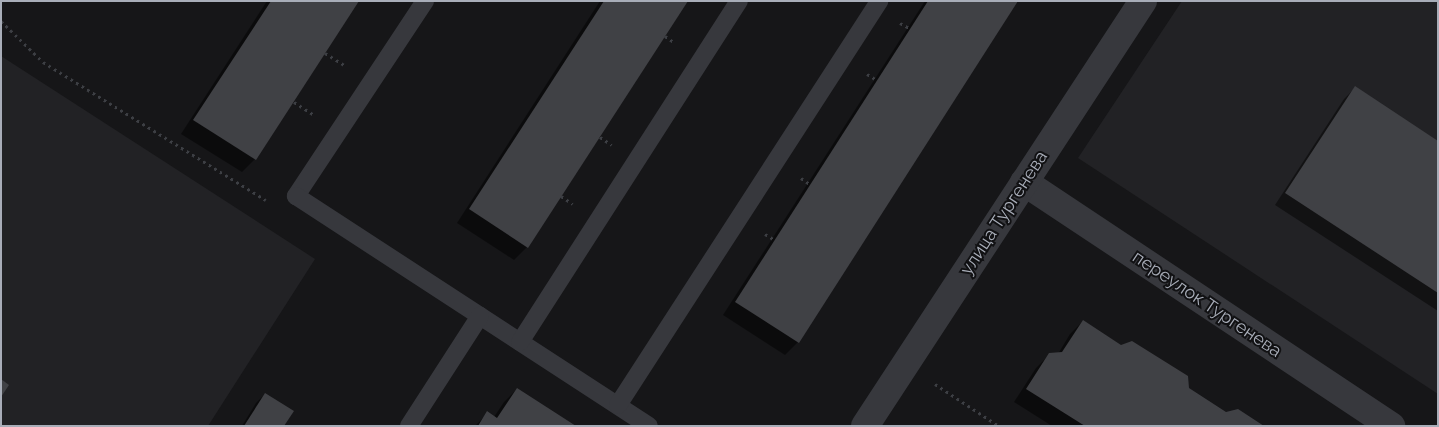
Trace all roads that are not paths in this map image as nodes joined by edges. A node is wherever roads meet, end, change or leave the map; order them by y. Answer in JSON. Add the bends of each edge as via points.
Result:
{"nodes":[{"id":1,"x":425,"y":1,"type":"edge"},
{"id":2,"x":740,"y":1,"type":"edge"},
{"id":3,"x":879,"y":1,"type":"edge"},
{"id":4,"x":1143,"y":1,"type":"edge"},
{"id":5,"x":1024,"y":182,"type":"junction"},
{"id":6,"x":480,"y":316,"type":"junction"},
{"id":7,"x":520,"y":342,"type":"junction"},
{"id":8,"x":618,"y":405,"type":"junction"},
{"id":9,"x":409,"y":426,"type":"edge"},
{"id":10,"x":650,"y":426,"type":"edge"},
{"id":11,"x":865,"y":426,"type":"edge"},
{"id":12,"x":1391,"y":426,"type":"edge"}],
"edges":[{"from":1,"to":6,"type":"lane","via":[[296,196]]},
{"from":2,"to":7,"type":"lane"},
{"from":3,"to":8,"type":"lane"},
{"from":4,"to":5,"type":"street","name":"улица Тургенева"},
{"from":5,"to":11,"type":"street","name":"улица Тургенева"},
{"from":5,"to":12,"type":"street","name":"переулок Тургенева"},
{"from":6,"to":7,"type":"lane"},
{"from":6,"to":9,"type":"lane"},
{"from":7,"to":8,"type":"lane"},
{"from":8,"to":10,"type":"lane"}]}
